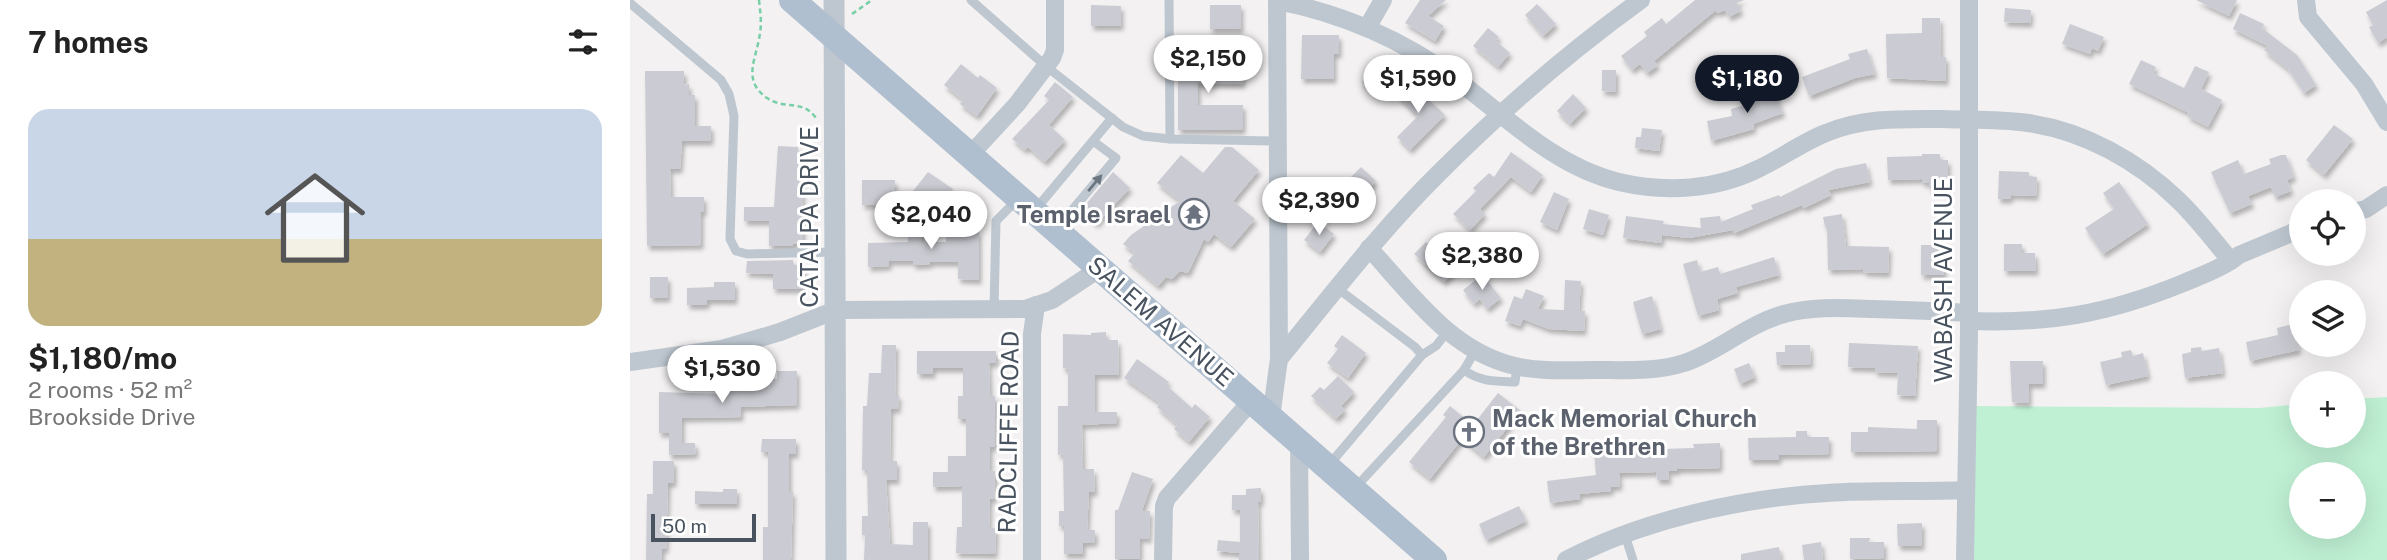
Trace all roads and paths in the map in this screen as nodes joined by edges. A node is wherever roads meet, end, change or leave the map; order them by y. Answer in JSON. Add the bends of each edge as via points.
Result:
{"nodes":[{"id":1,"x":759,"y":0,"type":"edge"},
{"id":2,"x":792,"y":0,"type":"edge"},
{"id":3,"x":834,"y":0,"type":"edge"},
{"id":4,"x":971,"y":0,"type":"edge"},
{"id":5,"x":1055,"y":0,"type":"edge"},
{"id":6,"x":1169,"y":0,"type":"edge"},
{"id":7,"x":1278,"y":0,"type":"edge"},
{"id":8,"x":1383,"y":0,"type":"edge"},
{"id":9,"x":1641,"y":0,"type":"edge"},
{"id":10,"x":1969,"y":0,"type":"edge"},
{"id":11,"x":630,"y":3,"type":"edge"},
{"id":12,"x":2307,"y":8,"type":"edge"},
{"id":13,"x":1367,"y":28,"type":"junction"},
{"id":14,"x":834,"y":36,"type":"junction"},
{"id":15,"x":1047,"y":67,"type":"junction"},
{"id":16,"x":1501,"y":115,"type":"junction"},
{"id":17,"x":1112,"y":118,"type":"junction"},
{"id":18,"x":1968,"y":120,"type":"junction"},
{"id":19,"x":2387,"y":122,"type":"edge"},
{"id":20,"x":835,"y":137,"type":"junction"},
{"id":21,"x":1170,"y":139,"type":"junction"},
{"id":22,"x":1093,"y":141,"type":"junction"},
{"id":23,"x":1278,"y":141,"type":"junction"},
{"id":24,"x":970,"y":155,"type":"junction"},
{"id":25,"x":2386,"y":197,"type":"edge"},
{"id":26,"x":1027,"y":205,"type":"junction"},
{"id":27,"x":2366,"y":209,"type":"edge"},
{"id":28,"x":1056,"y":230,"type":"junction"},
{"id":29,"x":2289,"y":234,"type":"edge"},
{"id":30,"x":1369,"y":248,"type":"junction"},
{"id":31,"x":835,"y":252,"type":"junction"},
{"id":32,"x":2231,"y":261,"type":"junction"},
{"id":33,"x":1099,"y":269,"type":"junction"},
{"id":34,"x":1337,"y":288,"type":"junction"},
{"id":35,"x":1036,"y":305,"type":"junction"},
{"id":36,"x":994,"y":309,"type":"junction"},
{"id":37,"x":836,"y":310,"type":"junction"},
{"id":38,"x":1969,"y":317,"type":"junction"},
{"id":39,"x":1447,"y":332,"type":"junction"},
{"id":40,"x":1475,"y":351,"type":"junction"},
{"id":41,"x":1422,"y":355,"type":"junction"},
{"id":42,"x":1279,"y":359,"type":"junction"},
{"id":43,"x":630,"y":362,"type":"edge"},
{"id":44,"x":1517,"y":366,"type":"junction"},
{"id":45,"x":1464,"y":370,"type":"junction"},
{"id":46,"x":1261,"y":408,"type":"junction"},
{"id":47,"x":1299,"y":442,"type":"junction"},
{"id":48,"x":1328,"y":467,"type":"junction"},
{"id":49,"x":1353,"y":489,"type":"junction"},
{"id":50,"x":1966,"y":489,"type":"junction"},
{"id":51,"x":1625,"y":536,"type":"junction"},
{"id":52,"x":836,"y":560,"type":"edge"},
{"id":53,"x":1031,"y":560,"type":"edge"},
{"id":54,"x":1163,"y":560,"type":"edge"},
{"id":55,"x":1300,"y":560,"type":"edge"},
{"id":56,"x":1434,"y":560,"type":"edge"},
{"id":57,"x":1566,"y":560,"type":"edge"},
{"id":58,"x":1633,"y":560,"type":"edge"},
{"id":59,"x":1965,"y":560,"type":"edge"}],
"edges":[{"from":1,"to":20,"type":"path","via":[[760,33],[752,78],[758,92],[774,103],[803,105]]},
{"from":2,"to":14,"type":"main road","name":"SALEM AVENUE"},
{"from":3,"to":14,"type":"street","name":"CATALPA DRIVE"},
{"from":4,"to":15,"type":"lane"},
{"from":5,"to":15,"type":"street","via":[[1055,50]]},
{"from":6,"to":21,"type":"lane"},
{"from":7,"to":13,"type":"street"},
{"from":7,"to":23,"type":"street"},
{"from":8,"to":13,"type":"street"},
{"from":9,"to":16,"type":"street"},
{"from":10,"to":18,"type":"street","name":"WABASH AVENUE"},
{"from":11,"to":31,"type":"lane","via":[[721,80],[729,94],[734,116],[730,239],[736,251]]},
{"from":12,"to":19,"type":"street"},
{"from":13,"to":16,"type":"street","via":[[1436,65]]},
{"from":14,"to":20,"type":"street","name":"CATALPA DRIVE"},
{"from":14,"to":24,"type":"main road","name":"SALEM AVENUE"},
{"from":15,"to":17,"type":"lane"},
{"from":15,"to":24,"type":"street"},
{"from":16,"to":18,"type":"street","via":[[1581,168],[1618,181],[1668,189],[1740,177],[1827,132],[1867,121]]},
{"from":16,"to":30,"type":"street"},
{"from":17,"to":21,"type":"lane","via":[[1143,136]]},
{"from":17,"to":22,"type":"lane"},
{"from":18,"to":32,"type":"street","via":[[2042,126],[2093,142],[2125,159],[2177,198]]},
{"from":18,"to":38,"type":"street","name":"WABASH AVENUE"},
{"from":20,"to":31,"type":"street","name":"CATALPA DRIVE"},
{"from":21,"to":23,"type":"lane"},
{"from":22,"to":26,"type":"lane"},
{"from":28,"to":22,"type":"lane","one_way":true,"via":[[1116,158]]},
{"from":23,"to":42,"type":"street"},
{"from":24,"to":26,"type":"main road","name":"SALEM AVENUE"},
{"from":25,"to":27,"type":"street"},
{"from":26,"to":28,"type":"main road","name":"SALEM AVENUE"},
{"from":26,"to":36,"type":"lane","via":[[996,222]]},
{"from":28,"to":33,"type":"main road","name":"SALEM AVENUE"},
{"from":29,"to":32,"type":"street"},
{"from":30,"to":34,"type":"street"},
{"from":30,"to":39,"type":"street"},
{"from":31,"to":37,"type":"street","name":"CATALPA DRIVE"},
{"from":32,"to":38,"type":"street","via":[[2113,309],[2039,321]]},
{"from":33,"to":35,"type":"street","via":[[1052,300]]},
{"from":33,"to":46,"type":"main road","name":"SALEM AVENUE"},
{"from":34,"to":41,"type":"lane"},
{"from":34,"to":42,"type":"street"},
{"from":35,"to":36,"type":"street"},
{"from":35,"to":53,"type":"street","name":"RADCLIFFE ROAD"},
{"from":36,"to":37,"type":"street"},
{"from":37,"to":43,"type":"street","via":[[722,349]]},
{"from":37,"to":52,"type":"street","name":"CATALPA DRIVE"},
{"from":38,"to":44,"type":"street","via":[[1817,309],[1758,323],[1700,356],[1670,366],[1630,370]]},
{"from":38,"to":50,"type":"street","name":"WABASH AVENUE"},
{"from":39,"to":40,"type":"street"},
{"from":39,"to":41,"type":"lane"},
{"from":40,"to":44,"type":"street"},
{"from":40,"to":45,"type":"lane"},
{"from":41,"to":48,"type":"lane"},
{"from":42,"to":46,"type":"street"},
{"from":44,"to":45,"type":"lane","via":[[1515,382],[1487,381]]},
{"from":45,"to":49,"type":"lane"},
{"from":46,"to":47,"type":"main road","name":"SALEM AVENUE"},
{"from":46,"to":54,"type":"street","via":[[1167,498]]},
{"from":47,"to":48,"type":"main road","name":"SALEM AVENUE"},
{"from":47,"to":55,"type":"street"},
{"from":48,"to":49,"type":"main road","name":"SALEM AVENUE"},
{"from":49,"to":56,"type":"main road","name":"SALEM AVENUE"},
{"from":50,"to":51,"type":"street","via":[[1770,499],[1661,523]]},
{"from":50,"to":59,"type":"street","name":"WABASH AVENUE"},
{"from":51,"to":57,"type":"street"},
{"from":51,"to":58,"type":"lane"}]}
